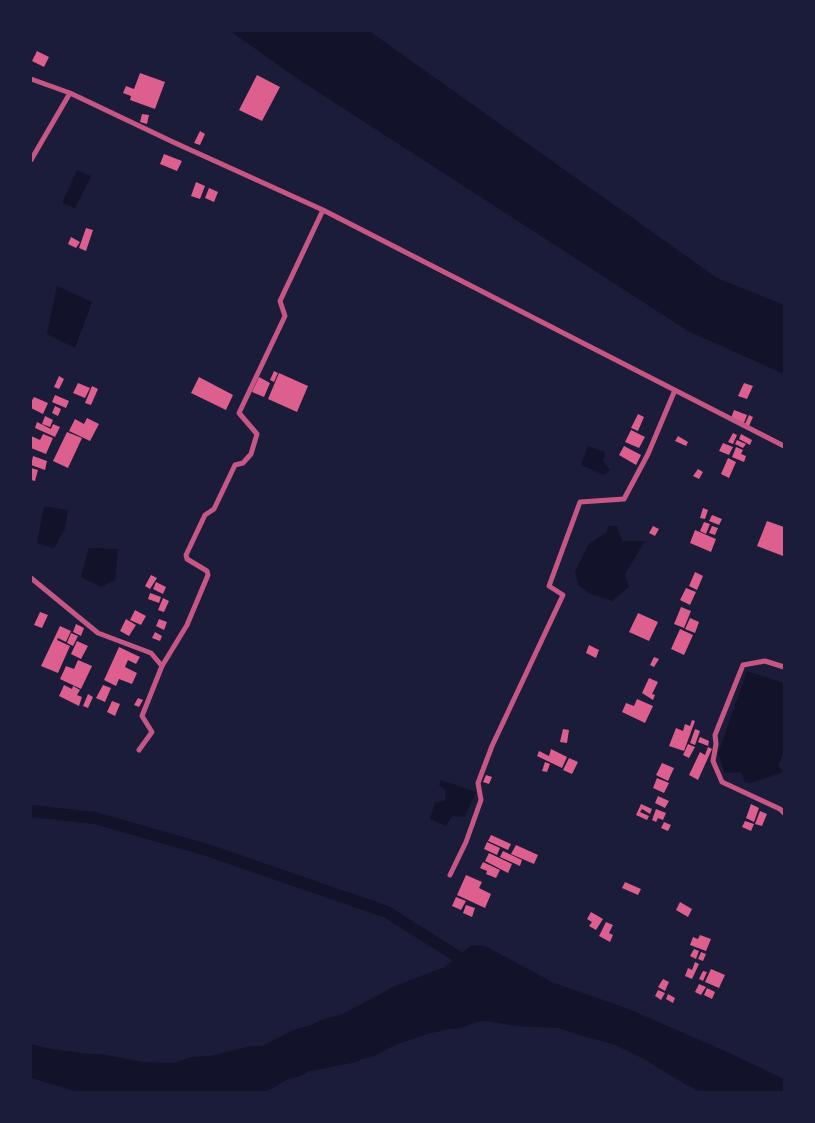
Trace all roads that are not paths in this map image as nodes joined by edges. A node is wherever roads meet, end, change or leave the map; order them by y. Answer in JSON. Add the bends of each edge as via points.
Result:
{"nodes":[{"id":1,"x":31,"y":79,"type":"edge"},
{"id":2,"x":70,"y":93,"type":"junction"},
{"id":3,"x":31,"y":160,"type":"edge"},
{"id":4,"x":323,"y":210,"type":"junction"},
{"id":5,"x":675,"y":390,"type":"junction"},
{"id":6,"x":784,"y":446,"type":"edge"},
{"id":7,"x":31,"y":578,"type":"edge"},
{"id":8,"x":162,"y":666,"type":"junction"},
{"id":9,"x":784,"y":667,"type":"edge"},
{"id":10,"x":139,"y":750,"type":"dead end"},
{"id":11,"x":784,"y":813,"type":"edge"},
{"id":12,"x":450,"y":876,"type":"dead end"}],
"edges":[{"from":1,"to":2,"type":"street"},
{"from":2,"to":3,"type":"street"},
{"from":2,"to":4,"type":"street"},
{"from":4,"to":5,"type":"street"},
{"from":4,"to":8,"type":"street","via":[[280,302],[286,316],[240,413],[257,434],[251,454],[243,463],[235,465],[214,509],[205,515],[186,556],[208,570],[208,575],[187,626]]},
{"from":5,"to":6,"type":"street"},
{"from":5,"to":12,"type":"street","via":[[648,454],[624,499],[580,502],[549,586],[564,595],[492,746],[478,783],[481,800]]},
{"from":7,"to":8,"type":"street","via":[[98,633],[151,653]]},
{"from":8,"to":10,"type":"street","via":[[142,716],[152,732]]},
{"from":9,"to":11,"type":"street","via":[[765,661],[743,665],[715,735],[712,761],[722,782]]}]}
